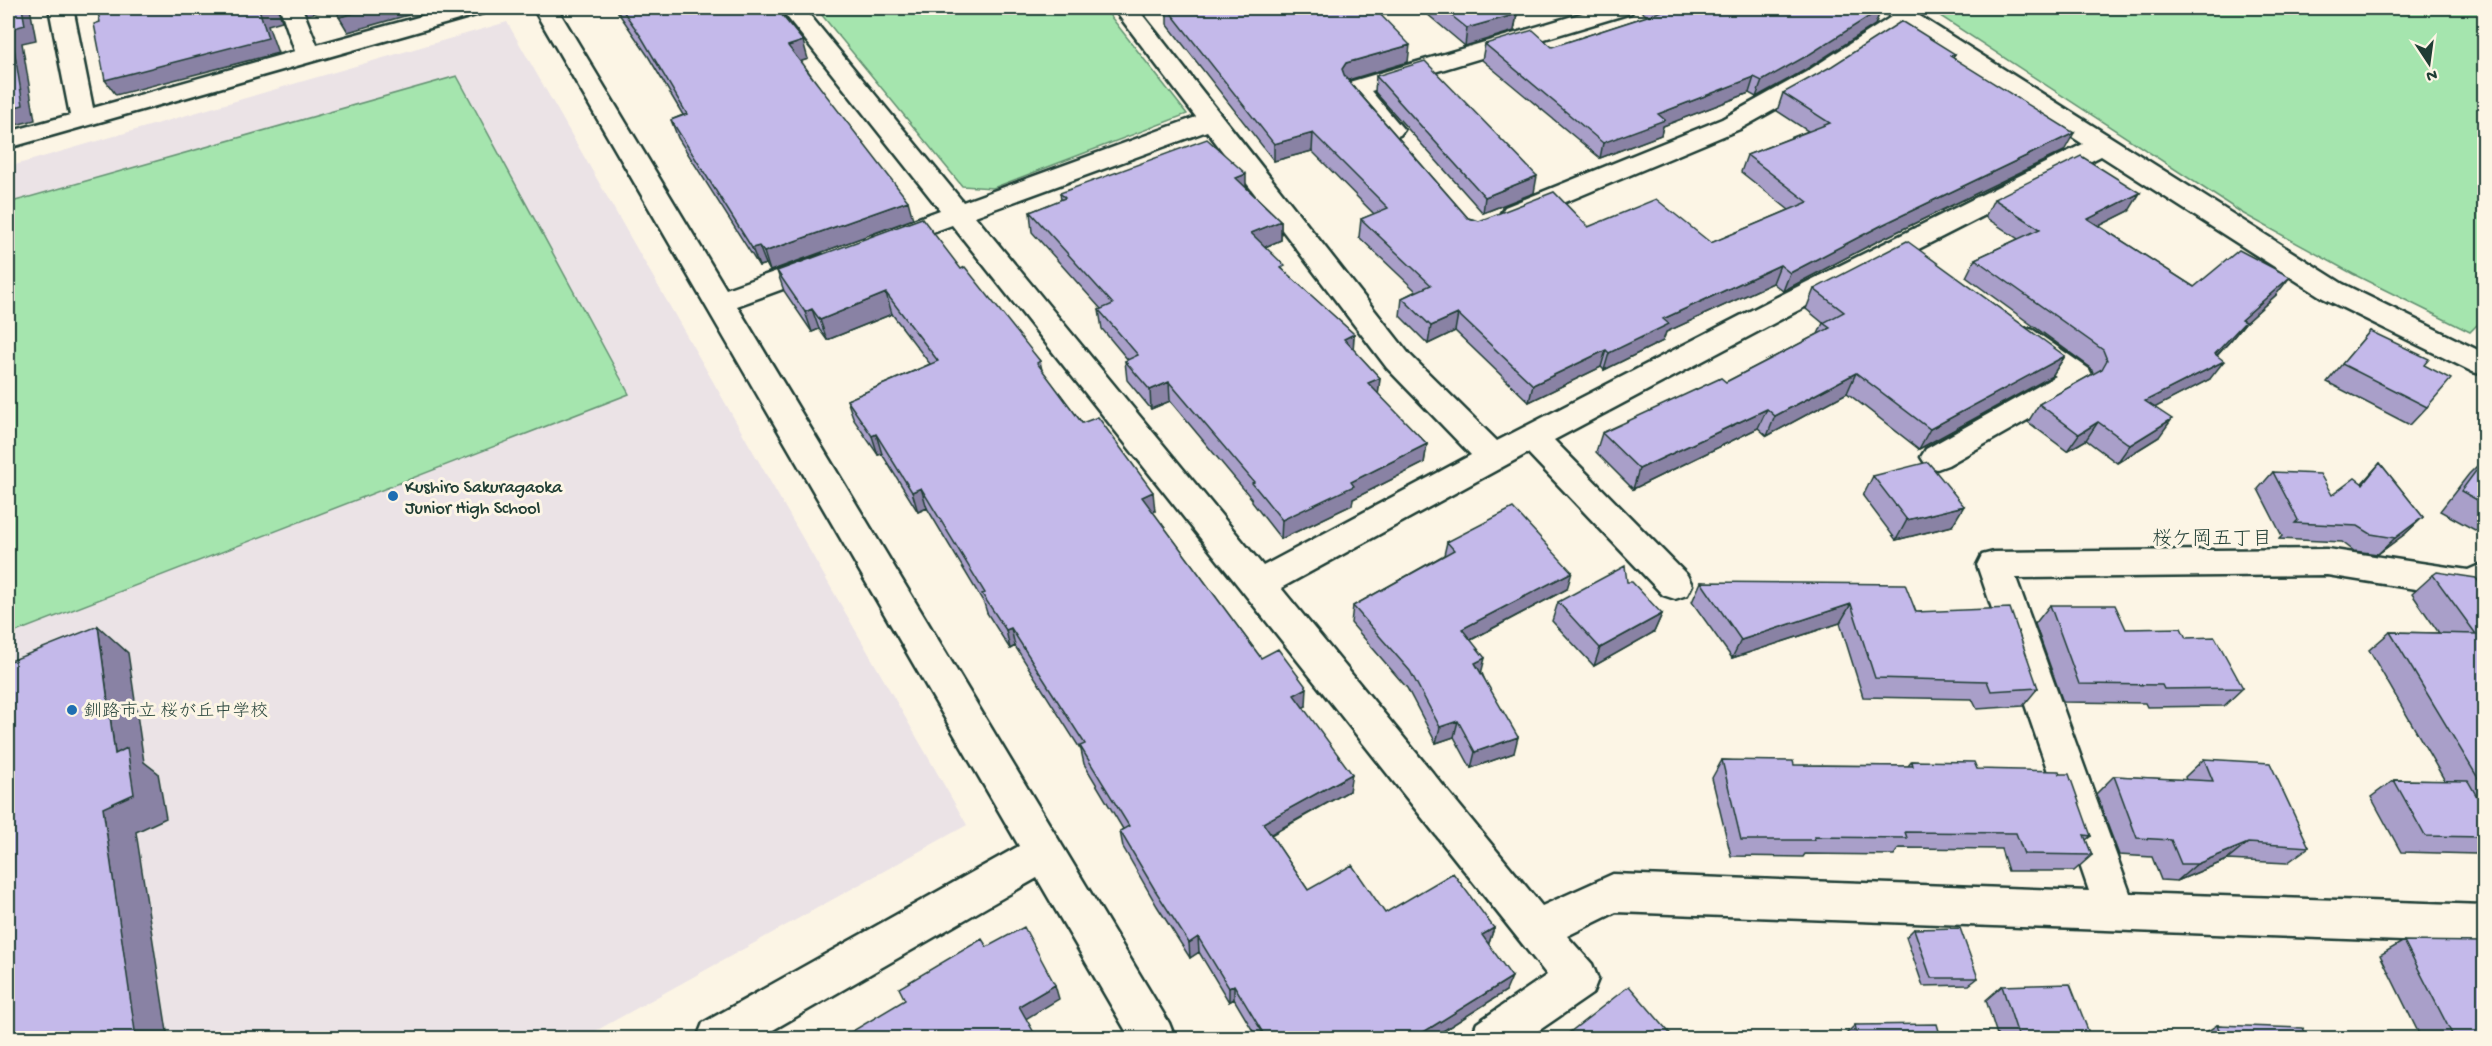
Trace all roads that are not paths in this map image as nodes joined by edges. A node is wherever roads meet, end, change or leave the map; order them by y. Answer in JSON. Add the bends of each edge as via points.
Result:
{"nodes":[{"id":1,"x":61,"y":8,"type":"edge"},
{"id":2,"x":291,"y":8,"type":"edge"},
{"id":3,"x":476,"y":8,"type":"edge"},
{"id":4,"x":545,"y":8,"type":"edge"},
{"id":5,"x":792,"y":8,"type":"edge"},
{"id":6,"x":1622,"y":8,"type":"edge"},
{"id":7,"x":1136,"y":9,"type":"edge"},
{"id":8,"x":1899,"y":13,"type":"edge"},
{"id":9,"x":308,"y":54,"type":"junction"},
{"id":10,"x":83,"y":119,"type":"junction"},
{"id":11,"x":1212,"y":120,"type":"junction"},
{"id":12,"x":8,"y":140,"type":"edge"},
{"id":13,"x":2102,"y":146,"type":"junction"},
{"id":14,"x":1408,"y":149,"type":"edge"},
{"id":15,"x":956,"y":214,"type":"junction"},
{"id":16,"x":1488,"y":224,"type":"edge"},
{"id":17,"x":1898,"y":245,"type":"junction"},
{"id":18,"x":1926,"y":266,"type":"edge"},
{"id":19,"x":720,"y":302,"type":"junction"},
{"id":20,"x":2002,"y":322,"type":"edge"},
{"id":21,"x":2484,"y":365,"type":"edge"},
{"id":22,"x":1532,"y":438,"type":"junction"},
{"id":23,"x":1493,"y":457,"type":"junction"},
{"id":24,"x":1937,"y":457,"type":"dead end"},
{"id":25,"x":2484,"y":577,"type":"edge"},
{"id":26,"x":1257,"y":585,"type":"junction"},
{"id":27,"x":1676,"y":585,"type":"dead end"},
{"id":28,"x":1044,"y":854,"type":"junction"},
{"id":29,"x":2116,"y":910,"type":"junction"},
{"id":30,"x":2484,"y":925,"type":"edge"},
{"id":31,"x":1536,"y":930,"type":"junction"},
{"id":32,"x":718,"y":1038,"type":"edge"},
{"id":33,"x":1154,"y":1038,"type":"edge"},
{"id":34,"x":1492,"y":1038,"type":"edge"}],
"edges":[{"from":1,"to":10,"type":"street"},
{"from":2,"to":9,"type":"street"},
{"from":3,"to":9,"type":"street"},
{"from":4,"to":19,"type":"street"},
{"from":5,"to":15,"type":"street"},
{"from":6,"to":14,"type":"street","via":[[1355,88]]},
{"from":7,"to":11,"type":"street"},
{"from":8,"to":13,"type":"street"},
{"from":8,"to":16,"type":"street","via":[[1815,77],[1731,124]]},
{"from":9,"to":10,"type":"street"},
{"from":10,"to":12,"type":"street"},
{"from":11,"to":15,"type":"street"},
{"from":11,"to":23,"type":"street","via":[[1398,361]]},
{"from":13,"to":17,"type":"street"},
{"from":13,"to":21,"type":"street","via":[[2333,291]]},
{"from":15,"to":19,"type":"street"},
{"from":15,"to":26,"type":"street"},
{"from":17,"to":18,"type":"street"},
{"from":17,"to":22,"type":"street"},
{"from":19,"to":28,"type":"street"},
{"from":20,"to":24,"type":"street","via":[[2078,377]]},
{"from":22,"to":23,"type":"street"},
{"from":22,"to":27,"type":"street"},
{"from":23,"to":26,"type":"street"},
{"from":25,"to":29,"type":"street","via":[[2472,584],[2327,562],[1994,565]]},
{"from":26,"to":31,"type":"street"},
{"from":28,"to":32,"type":"street"},
{"from":28,"to":33,"type":"street"},
{"from":29,"to":30,"type":"street"},
{"from":29,"to":31,"type":"street","via":[[1613,893]]},
{"from":31,"to":34,"type":"street","via":[[1577,979]]}]}
